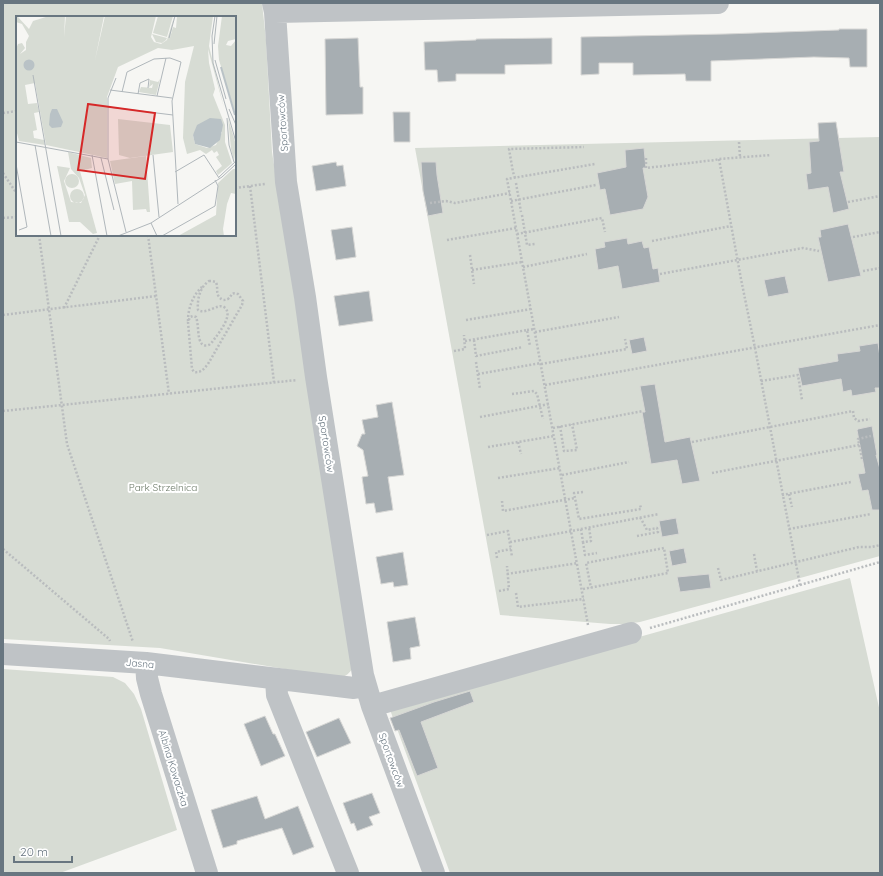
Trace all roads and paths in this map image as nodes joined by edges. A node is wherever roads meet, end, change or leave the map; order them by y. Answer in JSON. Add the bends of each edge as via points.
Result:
{"nodes":[{"id":1,"x":718,"y":3,"type":"edge"},
{"id":2,"x":274,"y":8,"type":"edge"},
{"id":3,"x":16,"y":111,"type":"edge"},
{"id":4,"x":3,"y":113,"type":"edge"},
{"id":5,"x":739,"y":142,"type":"dead end"},
{"id":6,"x":584,"y":147,"type":"dead end"},
{"id":7,"x":771,"y":155,"type":"dead end"},
{"id":8,"x":740,"y":157,"type":"junction"},
{"id":9,"x":646,"y":158,"type":"dead end"},
{"id":10,"x":719,"y":159,"type":"junction"},
{"id":11,"x":595,"y":164,"type":"dead end"},
{"id":12,"x":3,"y":173,"type":"edge"},
{"id":13,"x":515,"y":178,"type":"junction"},
{"id":14,"x":286,"y":182,"type":"junction"},
{"id":15,"x":516,"y":183,"type":"dead end"},
{"id":16,"x":596,"y":185,"type":"dead end"},
{"id":17,"x":250,"y":186,"type":"junction"},
{"id":18,"x":236,"y":188,"type":"edge"},
{"id":19,"x":16,"y":192,"type":"edge"},
{"id":20,"x":510,"y":193,"type":"junction"},
{"id":21,"x":880,"y":196,"type":"edge"},
{"id":22,"x":519,"y":199,"type":"junction"},
{"id":23,"x":511,"y":201,"type":"junction"},
{"id":24,"x":848,"y":202,"type":"dead end"},
{"id":25,"x":430,"y":204,"type":"dead end"},
{"id":26,"x":16,"y":216,"type":"edge"},
{"id":27,"x":3,"y":218,"type":"edge"},
{"id":28,"x":731,"y":226,"type":"junction"},
{"id":29,"x":516,"y":228,"type":"junction"},
{"id":30,"x":525,"y":232,"type":"junction"},
{"id":31,"x":604,"y":232,"type":"dead end"},
{"id":32,"x":880,"y":232,"type":"edge"},
{"id":33,"x":517,"y":234,"type":"junction"},
{"id":34,"x":39,"y":236,"type":"edge"},
{"id":35,"x":100,"y":236,"type":"edge"},
{"id":36,"x":148,"y":236,"type":"edge"},
{"id":37,"x":853,"y":237,"type":"dead end"},
{"id":38,"x":447,"y":240,"type":"dead end"},
{"id":39,"x":652,"y":241,"type":"dead end"},
{"id":40,"x":535,"y":244,"type":"dead end"},
{"id":41,"x":819,"y":251,"type":"dead end"},
{"id":42,"x":587,"y":254,"type":"dead end"},
{"id":43,"x":470,"y":255,"type":"dead end"},
{"id":44,"x":737,"y":260,"type":"junction"},
{"id":45,"x":522,"y":262,"type":"junction"},
{"id":46,"x":523,"y":267,"type":"junction"},
{"id":47,"x":880,"y":268,"type":"edge"},
{"id":48,"x":472,"y":270,"type":"junction"},
{"id":49,"x":863,"y":271,"type":"dead end"},
{"id":50,"x":660,"y":274,"type":"dead end"},
{"id":51,"x":205,"y":284,"type":"junction"},
{"id":52,"x":474,"y":284,"type":"dead end"},
{"id":53,"x":156,"y":296,"type":"junction"},
{"id":54,"x":64,"y":308,"type":"junction"},
{"id":55,"x":531,"y":309,"type":"junction"},
{"id":56,"x":49,"y":310,"type":"junction"},
{"id":57,"x":3,"y":315,"type":"edge"},
{"id":58,"x":619,"y":316,"type":"dead end"},
{"id":59,"x":466,"y":320,"type":"dead end"},
{"id":60,"x":188,"y":322,"type":"junction"},
{"id":61,"x":880,"y":326,"type":"edge"},
{"id":62,"x":535,"y":329,"type":"junction"},
{"id":63,"x":527,"y":330,"type":"junction"},
{"id":64,"x":535,"y":332,"type":"junction"},
{"id":65,"x":464,"y":335,"type":"dead end"},
{"id":66,"x":625,"y":339,"type":"dead end"},
{"id":67,"x":474,"y":340,"type":"junction"},
{"id":68,"x":465,"y":341,"type":"junction"},
{"id":69,"x":530,"y":346,"type":"dead end"},
{"id":70,"x":523,"y":347,"type":"dead end"},
{"id":71,"x":755,"y":348,"type":"junction"},
{"id":72,"x":454,"y":351,"type":"dead end"},
{"id":73,"x":476,"y":362,"type":"dead end"},
{"id":74,"x":541,"y":364,"type":"junction"},
{"id":75,"x":478,"y":374,"type":"junction"},
{"id":76,"x":316,"y":377,"type":"junction"},
{"id":77,"x":761,"y":381,"type":"junction"},
{"id":78,"x":274,"y":382,"type":"junction"},
{"id":79,"x":545,"y":385,"type":"junction"},
{"id":80,"x":480,"y":389,"type":"dead end"},
{"id":81,"x":169,"y":394,"type":"junction"},
{"id":82,"x":512,"y":394,"type":"dead end"},
{"id":83,"x":802,"y":400,"type":"dead end"},
{"id":84,"x":549,"y":404,"type":"junction"},
{"id":85,"x":62,"y":406,"type":"junction"},
{"id":86,"x":540,"y":406,"type":"junction"},
{"id":87,"x":3,"y":411,"type":"edge"},
{"id":88,"x":643,"y":411,"type":"dead end"},
{"id":89,"x":480,"y":416,"type":"dead end"},
{"id":90,"x":543,"y":419,"type":"dead end"},
{"id":91,"x":870,"y":419,"type":"dead end"},
{"id":92,"x":572,"y":424,"type":"junction"},
{"id":93,"x":560,"y":426,"type":"junction"},
{"id":94,"x":769,"y":427,"type":"junction"},
{"id":95,"x":553,"y":428,"type":"junction"},
{"id":96,"x":554,"y":436,"type":"junction"},
{"id":97,"x":871,"y":436,"type":"dead end"},
{"id":98,"x":518,"y":442,"type":"junction"},
{"id":99,"x":692,"y":442,"type":"dead end"},
{"id":100,"x":859,"y":445,"type":"junction"},
{"id":101,"x":488,"y":447,"type":"dead end"},
{"id":102,"x":521,"y":454,"type":"dead end"},
{"id":103,"x":862,"y":459,"type":"dead end"},
{"id":104,"x":776,"y":461,"type":"junction"},
{"id":105,"x":629,"y":462,"type":"dead end"},
{"id":106,"x":560,"y":468,"type":"junction"},
{"id":107,"x":712,"y":473,"type":"dead end"},
{"id":108,"x":562,"y":474,"type":"junction"},
{"id":109,"x":498,"y":478,"type":"dead end"},
{"id":110,"x":851,"y":482,"type":"dead end"},
{"id":111,"x":583,"y":492,"type":"dead end"},
{"id":112,"x":789,"y":494,"type":"junction"},
{"id":113,"x":782,"y":495,"type":"junction"},
{"id":114,"x":575,"y":498,"type":"junction"},
{"id":115,"x":566,"y":499,"type":"junction"},
{"id":116,"x":502,"y":501,"type":"dead end"},
{"id":117,"x":640,"y":504,"type":"dead end"},
{"id":118,"x":792,"y":508,"type":"dead end"},
{"id":119,"x":659,"y":514,"type":"dead end"},
{"id":120,"x":871,"y":514,"type":"dead end"},
{"id":121,"x":640,"y":517,"type":"junction"},
{"id":122,"x":589,"y":527,"type":"junction"},
{"id":123,"x":581,"y":529,"type":"junction"},
{"id":124,"x":789,"y":529,"type":"junction"},
{"id":125,"x":572,"y":531,"type":"junction"},
{"id":126,"x":487,"y":535,"type":"dead end"},
{"id":127,"x":637,"y":536,"type":"dead end"},
{"id":128,"x":510,"y":542,"type":"junction"},
{"id":129,"x":583,"y":542,"type":"junction"},
{"id":130,"x":880,"y":545,"type":"edge"},
{"id":131,"x":3,"y":549,"type":"edge"},
{"id":132,"x":511,"y":549,"type":"junction"},
{"id":133,"x":597,"y":553,"type":"dead end"},
{"id":134,"x":754,"y":554,"type":"dead end"},
{"id":135,"x":512,"y":557,"type":"dead end"},
{"id":136,"x":497,"y":558,"type":"dead end"},
{"id":137,"x":880,"y":562,"type":"edge"},
{"id":138,"x":578,"y":563,"type":"junction"},
{"id":139,"x":795,"y":563,"type":"junction"},
{"id":140,"x":507,"y":566,"type":"dead end"},
{"id":141,"x":718,"y":568,"type":"dead end"},
{"id":142,"x":757,"y":571,"type":"junction"},
{"id":143,"x":507,"y":574,"type":"junction"},
{"id":144,"x":800,"y":585,"type":"junction"},
{"id":145,"x":591,"y":588,"type":"junction"},
{"id":146,"x":583,"y":590,"type":"junction"},
{"id":147,"x":499,"y":591,"type":"dead end"},
{"id":148,"x":516,"y":593,"type":"dead end"},
{"id":149,"x":584,"y":599,"type":"junction"},
{"id":150,"x":631,"y":633,"type":"joint"},
{"id":151,"x":587,"y":645,"type":"junction"},
{"id":152,"x":3,"y":654,"type":"edge"},
{"id":153,"x":132,"y":662,"type":"junction"},
{"id":154,"x":276,"y":679,"type":"junction"},
{"id":155,"x":369,"y":696,"type":"junction"},
{"id":156,"x":207,"y":873,"type":"edge"},
{"id":157,"x":348,"y":873,"type":"edge"},
{"id":158,"x":434,"y":873,"type":"edge"}],
"edges":[{"from":1,"to":2,"type":"street"},
{"from":2,"to":14,"type":"street","name":"Sportowców"},
{"from":3,"to":4,"type":"path"},
{"from":5,"to":8,"type":"path"},
{"from":6,"to":13,"type":"path","via":[[509,149]]},
{"from":7,"to":8,"type":"path"},
{"from":8,"to":10,"type":"path"},
{"from":9,"to":10,"type":"path","via":[[646,168]]},
{"from":10,"to":28,"type":"path"},
{"from":11,"to":13,"type":"path"},
{"from":12,"to":19,"type":"path"},
{"from":13,"to":20,"type":"path","via":[[507,179]]},
{"from":14,"to":17,"type":"path"},
{"from":14,"to":76,"type":"street","name":"Sportowców"},
{"from":15,"to":22,"type":"path"},
{"from":16,"to":22,"type":"path"},
{"from":17,"to":18,"type":"path"},
{"from":17,"to":78,"type":"path"},
{"from":20,"to":23,"type":"path"},
{"from":20,"to":25,"type":"path","via":[[455,204],[446,201]]},
{"from":21,"to":24,"type":"path"},
{"from":22,"to":23,"type":"path"},
{"from":22,"to":30,"type":"path"},
{"from":23,"to":29,"type":"path"},
{"from":26,"to":27,"type":"path"},
{"from":28,"to":39,"type":"path"},
{"from":28,"to":44,"type":"path"},
{"from":29,"to":33,"type":"path"},
{"from":29,"to":38,"type":"path"},
{"from":30,"to":31,"type":"path","via":[[602,218]]},
{"from":30,"to":33,"type":"path"},
{"from":30,"to":40,"type":"path","via":[[527,245]]},
{"from":32,"to":37,"type":"path"},
{"from":33,"to":45,"type":"path"},
{"from":34,"to":56,"type":"path"},
{"from":35,"to":54,"type":"path"},
{"from":36,"to":53,"type":"path"},
{"from":41,"to":44,"type":"path","via":[[803,248]]},
{"from":42,"to":46,"type":"path"},
{"from":43,"to":48,"type":"path"},
{"from":44,"to":50,"type":"path"},
{"from":44,"to":71,"type":"path"},
{"from":45,"to":46,"type":"path"},
{"from":45,"to":48,"type":"path"},
{"from":46,"to":55,"type":"path"},
{"from":47,"to":49,"type":"path"},
{"from":48,"to":52,"type":"path"},
{"from":51,"to":60,"type":"path","via":[[195,295],[188,312]]},
{"from":51,"to":60,"type":"path","via":[[200,292],[198,310],[223,306],[228,313],[224,325],[211,344],[203,346],[196,318],[190,317]]},
{"from":51,"to":60,"type":"path","via":[[209,281],[216,282],[217,294],[223,300],[234,293],[243,301],[208,364],[200,372],[194,372],[192,369]]},
{"from":53,"to":54,"type":"path"},
{"from":53,"to":81,"type":"path"},
{"from":54,"to":56,"type":"path"},
{"from":55,"to":59,"type":"path"},
{"from":55,"to":62,"type":"path"},
{"from":56,"to":57,"type":"path"},
{"from":56,"to":85,"type":"path"},
{"from":58,"to":64,"type":"path"},
{"from":61,"to":71,"type":"path"},
{"from":62,"to":63,"type":"path"},
{"from":62,"to":64,"type":"path"},
{"from":63,"to":67,"type":"path"},
{"from":63,"to":69,"type":"path"},
{"from":64,"to":74,"type":"path"},
{"from":65,"to":68,"type":"path"},
{"from":66,"to":74,"type":"path","via":[[627,349]]},
{"from":67,"to":68,"type":"path"},
{"from":67,"to":70,"type":"path","via":[[476,356]]},
{"from":68,"to":72,"type":"path","via":[[465,349]]},
{"from":71,"to":77,"type":"path"},
{"from":71,"to":79,"type":"path"},
{"from":73,"to":75,"type":"path"},
{"from":74,"to":75,"type":"path"},
{"from":74,"to":79,"type":"path"},
{"from":75,"to":80,"type":"path"},
{"from":76,"to":78,"type":"path"},
{"from":76,"to":155,"type":"street","name":"Sportowców","via":[[363,675]]},
{"from":77,"to":83,"type":"path","via":[[798,375]]},
{"from":77,"to":94,"type":"path"},
{"from":78,"to":81,"type":"path"},
{"from":79,"to":84,"type":"path"},
{"from":81,"to":85,"type":"path"},
{"from":82,"to":86,"type":"path","via":[[534,390]]},
{"from":84,"to":86,"type":"path"},
{"from":84,"to":95,"type":"path"},
{"from":85,"to":87,"type":"path"},
{"from":85,"to":153,"type":"path","via":[[67,444],[133,642]]},
{"from":86,"to":89,"type":"path"},
{"from":86,"to":90,"type":"path"},
{"from":88,"to":92,"type":"path"},
{"from":91,"to":94,"type":"path","via":[[858,421],[854,418],[853,411]]},
{"from":92,"to":93,"type":"path"},
{"from":92,"to":93,"type":"path","via":[[577,450],[564,451]]},
{"from":93,"to":95,"type":"path"},
{"from":94,"to":99,"type":"path"},
{"from":94,"to":104,"type":"path"},
{"from":95,"to":96,"type":"path"},
{"from":96,"to":98,"type":"path"},
{"from":96,"to":106,"type":"path"},
{"from":97,"to":100,"type":"path","via":[[858,439]]},
{"from":98,"to":101,"type":"path"},
{"from":98,"to":102,"type":"path"},
{"from":100,"to":103,"type":"path"},
{"from":100,"to":104,"type":"path"},
{"from":104,"to":107,"type":"path"},
{"from":104,"to":113,"type":"path"},
{"from":105,"to":108,"type":"path"},
{"from":106,"to":108,"type":"path"},
{"from":106,"to":109,"type":"path"},
{"from":108,"to":115,"type":"path"},
{"from":110,"to":112,"type":"path"},
{"from":111,"to":114,"type":"path","via":[[574,493]]},
{"from":112,"to":113,"type":"path"},
{"from":112,"to":118,"type":"path"},
{"from":113,"to":124,"type":"path"},
{"from":114,"to":115,"type":"path"},
{"from":114,"to":117,"type":"path","via":[[579,519],[641,509]]},
{"from":115,"to":116,"type":"path","via":[[503,511]]},
{"from":115,"to":125,"type":"path"},
{"from":119,"to":121,"type":"path"},
{"from":120,"to":124,"type":"path"},
{"from":121,"to":122,"type":"path"},
{"from":121,"to":127,"type":"path","via":[[647,530],[658,528],[658,532]]},
{"from":122,"to":123,"type":"path"},
{"from":122,"to":129,"type":"path","via":[[591,541]]},
{"from":123,"to":125,"type":"path"},
{"from":123,"to":129,"type":"path"},
{"from":124,"to":139,"type":"path"},
{"from":125,"to":128,"type":"path"},
{"from":125,"to":138,"type":"path"},
{"from":126,"to":128,"type":"path","via":[[508,531]]},
{"from":128,"to":132,"type":"path"},
{"from":129,"to":133,"type":"path","via":[[585,555]]},
{"from":130,"to":139,"type":"path"},
{"from":131,"to":153,"type":"path","via":[[109,639],[114,648]]},
{"from":132,"to":135,"type":"path"},
{"from":132,"to":136,"type":"path","via":[[496,552]]},
{"from":134,"to":142,"type":"path"},
{"from":137,"to":144,"type":"path"},
{"from":138,"to":143,"type":"path"},
{"from":138,"to":146,"type":"path"},
{"from":139,"to":142,"type":"path"},
{"from":139,"to":144,"type":"path"},
{"from":140,"to":143,"type":"path"},
{"from":141,"to":142,"type":"path","via":[[721,580]]},
{"from":143,"to":147,"type":"path","via":[[509,589]]},
{"from":144,"to":150,"type":"path"},
{"from":145,"to":145,"type":"path","via":[[668,573],[664,548],[586,563]]},
{"from":145,"to":146,"type":"path"},
{"from":146,"to":149,"type":"path"},
{"from":148,"to":149,"type":"path","via":[[518,607]]},
{"from":149,"to":151,"type":"path","via":[[588,622]]},
{"from":150,"to":151,"type":"street","name":"Jasna"},
{"from":151,"to":155,"type":"street","name":"Jasna"},
{"from":152,"to":153,"type":"street","name":"Jasna"},
{"from":153,"to":154,"type":"street","name":"Jasna"},
{"from":153,"to":156,"type":"street","name":"Albina Kowaczka","via":[[146,678]]},
{"from":154,"to":155,"type":"street","name":"Jasna","via":[[354,688]]},
{"from":154,"to":157,"type":"street","via":[[277,696]]},
{"from":155,"to":158,"type":"street","name":"Sportowców"}]}
